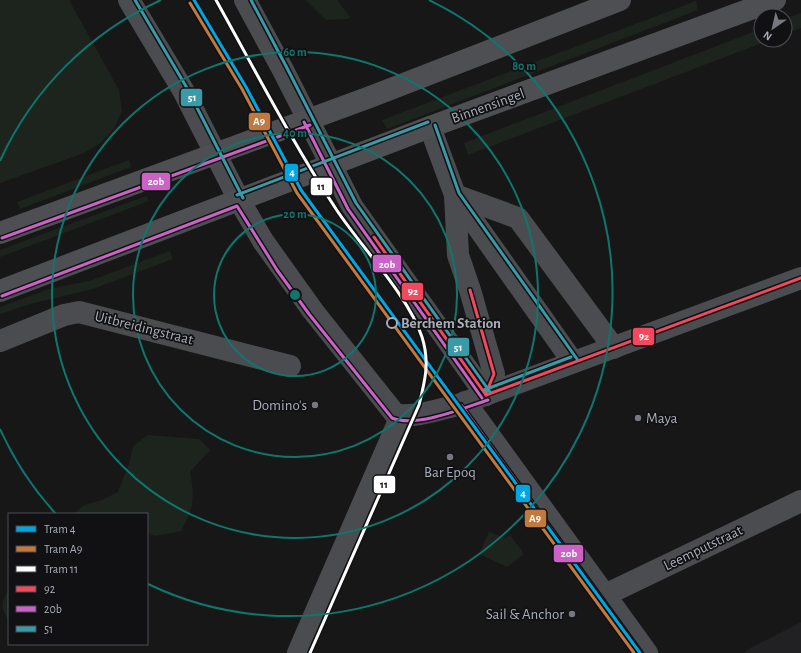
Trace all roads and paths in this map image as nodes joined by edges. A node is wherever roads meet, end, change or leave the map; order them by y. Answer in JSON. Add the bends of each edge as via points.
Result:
{"nodes":[{"id":1,"x":129,"y":0,"type":"edge"},
{"id":2,"x":245,"y":0,"type":"edge"},
{"id":3,"x":620,"y":0,"type":"edge"},
{"id":4,"x":775,"y":0,"type":"edge"},
{"id":5,"x":308,"y":120,"type":"junction"},
{"id":6,"x":430,"y":127,"type":"junction"},
{"id":7,"x":215,"y":154,"type":"junction"},
{"id":8,"x":331,"y":166,"type":"junction"},
{"id":9,"x":455,"y":195,"type":"junction"},
{"id":10,"x":239,"y":200,"type":"junction"},
{"id":11,"x":0,"y":233,"type":"edge"},
{"id":12,"x":801,"y":278,"type":"edge"},
{"id":13,"x":0,"y":291,"type":"edge"},
{"id":14,"x":0,"y":341,"type":"edge"},
{"id":15,"x":614,"y":348,"type":"junction"},
{"id":16,"x":573,"y":362,"type":"junction"},
{"id":17,"x":290,"y":366,"type":"dead end"},
{"id":18,"x":486,"y":395,"type":"junction"},
{"id":19,"x":464,"y":402,"type":"junction"},
{"id":20,"x":401,"y":416,"type":"junction"},
{"id":21,"x":801,"y":501,"type":"edge"},
{"id":22,"x":605,"y":595,"type":"junction"},
{"id":23,"x":298,"y":653,"type":"edge"},
{"id":24,"x":647,"y":653,"type":"edge"}],
"edges":[{"from":1,"to":7,"type":"street","via":[[182,90]]},
{"from":2,"to":5,"type":"street"},
{"from":3,"to":5,"type":"main road"},
{"from":4,"to":6,"type":"main road","name":"Binnensingel"},
{"from":5,"to":7,"type":"main road"},
{"from":5,"to":8,"type":"street"},
{"from":6,"to":8,"type":"main road","name":"Binnensingel"},
{"from":6,"to":9,"type":"street"},
{"from":7,"to":10,"type":"street"},
{"from":7,"to":11,"type":"main road"},
{"from":8,"to":10,"type":"main road","name":"Binnensingel"},
{"from":8,"to":18,"type":"street","via":[[352,206]]},
{"from":9,"to":15,"type":"street","via":[[518,218]]},
{"from":9,"to":16,"type":"street"},
{"from":9,"to":18,"type":"street","via":[[458,255],[494,374]]},
{"from":10,"to":13,"type":"main road","name":"Binnensingel"},
{"from":10,"to":20,"type":"street","via":[[313,311],[391,410]]},
{"from":12,"to":15,"type":"street"},
{"from":14,"to":17,"type":"street","name":"Uitbreidingstraat","via":[[64,314],[79,312]]},
{"from":15,"to":16,"type":"street"},
{"from":16,"to":18,"type":"street"},
{"from":18,"to":19,"type":"street"},
{"from":19,"to":20,"type":"street"},
{"from":19,"to":22,"type":"street"},
{"from":20,"to":23,"type":"street"},
{"from":21,"to":22,"type":"street","name":"Leemputstraat"},
{"from":22,"to":24,"type":"street"}]}
